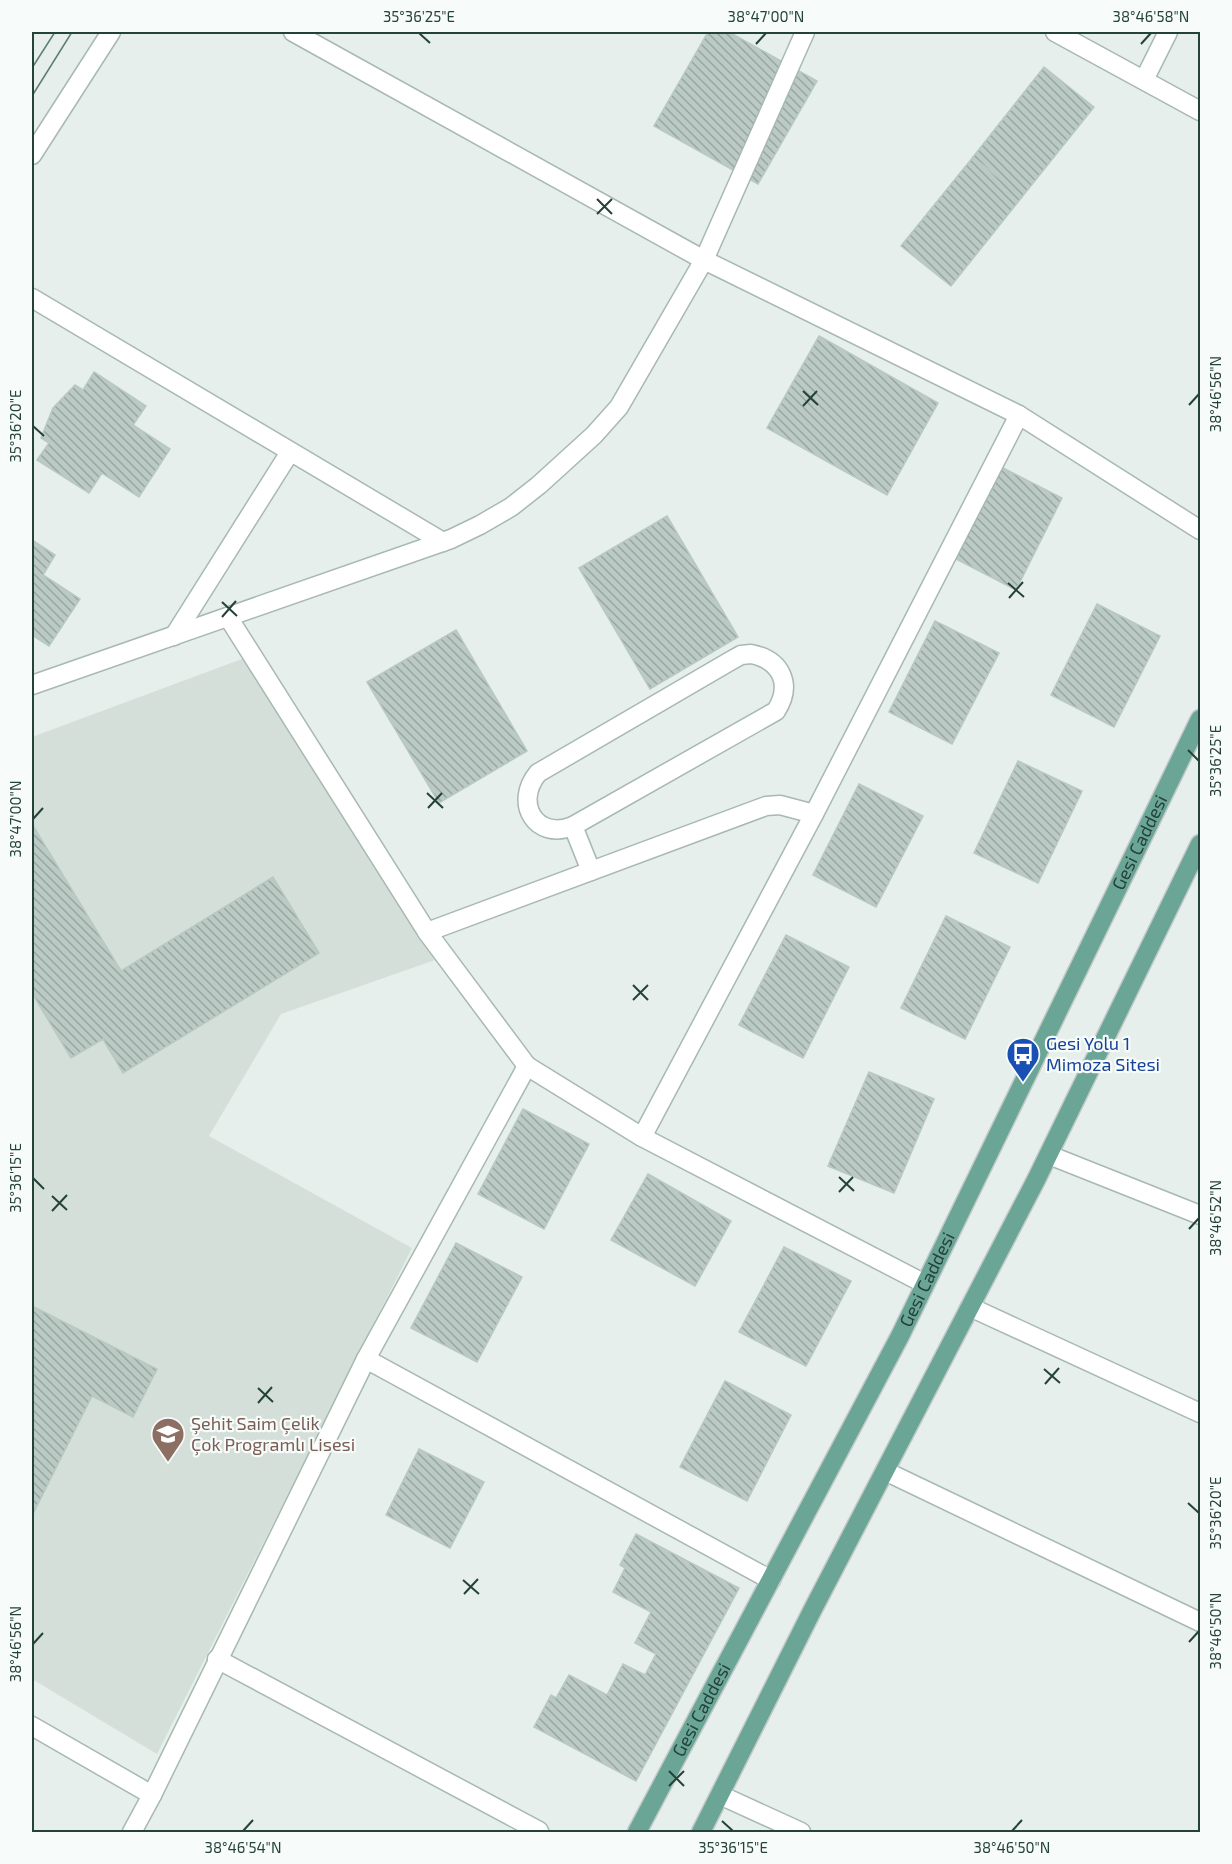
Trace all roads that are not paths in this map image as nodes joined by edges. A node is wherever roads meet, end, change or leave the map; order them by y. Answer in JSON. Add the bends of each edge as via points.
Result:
{"nodes":[{"id":1,"x":111,"y":32,"type":"edge"},
{"id":2,"x":293,"y":32,"type":"edge"},
{"id":3,"x":806,"y":32,"type":"edge"},
{"id":4,"x":1055,"y":32,"type":"edge"},
{"id":5,"x":1168,"y":32,"type":"edge"},
{"id":6,"x":1144,"y":80,"type":"junction"},
{"id":7,"x":1200,"y":111,"type":"edge"},
{"id":8,"x":32,"y":155,"type":"edge"},
{"id":9,"x":704,"y":260,"type":"junction"},
{"id":10,"x":32,"y":298,"type":"edge"},
{"id":11,"x":1019,"y":415,"type":"junction"},
{"id":12,"x":290,"y":452,"type":"junction"},
{"id":13,"x":1200,"y":530,"type":"edge"},
{"id":14,"x":443,"y":542,"type":"junction"},
{"id":15,"x":228,"y":617,"type":"junction"},
{"id":16,"x":174,"y":636,"type":"junction"},
{"id":17,"x":32,"y":686,"type":"edge"},
{"id":18,"x":1200,"y":718,"type":"edge"},
{"id":19,"x":814,"y":813,"type":"junction"},
{"id":20,"x":573,"y":826,"type":"junction"},
{"id":21,"x":1200,"y":844,"type":"edge"},
{"id":22,"x":591,"y":871,"type":"junction"},
{"id":23,"x":427,"y":932,"type":"junction"},
{"id":24,"x":527,"y":1066,"type":"junction"},
{"id":25,"x":642,"y":1137,"type":"junction"},
{"id":26,"x":1049,"y":1155,"type":"junction"},
{"id":27,"x":1200,"y":1215,"type":"edge"},
{"id":28,"x":925,"y":1284,"type":"junction"},
{"id":29,"x":970,"y":1307,"type":"junction"},
{"id":30,"x":366,"y":1359,"type":"junction"},
{"id":31,"x":1200,"y":1413,"type":"edge"},
{"id":32,"x":885,"y":1471,"type":"junction"},
{"id":33,"x":771,"y":1580,"type":"junction"},
{"id":34,"x":1200,"y":1622,"type":"edge"},
{"id":35,"x":217,"y":1659,"type":"junction"},
{"id":36,"x":32,"y":1725,"type":"edge"},
{"id":37,"x":152,"y":1795,"type":"junction"},
{"id":38,"x":720,"y":1795,"type":"junction"},
{"id":39,"x":539,"y":1831,"type":"dead end"},
{"id":40,"x":132,"y":1833,"type":"edge"},
{"id":41,"x":637,"y":1833,"type":"edge"},
{"id":42,"x":701,"y":1833,"type":"edge"},
{"id":43,"x":801,"y":1833,"type":"edge"}],
"edges":[{"from":1,"to":8,"type":"street"},
{"from":2,"to":9,"type":"street"},
{"from":3,"to":9,"type":"street"},
{"from":4,"to":6,"type":"street"},
{"from":5,"to":6,"type":"street"},
{"from":6,"to":7,"type":"street"},
{"from":9,"to":11,"type":"street"},
{"from":9,"to":14,"type":"street","via":[[619,407],[594,435],[511,507]]},
{"from":10,"to":12,"type":"street"},
{"from":11,"to":13,"type":"street"},
{"from":11,"to":19,"type":"street"},
{"from":12,"to":14,"type":"street"},
{"from":12,"to":16,"type":"street"},
{"from":14,"to":15,"type":"street"},
{"from":15,"to":16,"type":"street"},
{"from":15,"to":23,"type":"street"},
{"from":16,"to":17,"type":"street"},
{"from":18,"to":28,"type":"main road","name":"Gesi Caddesi"},
{"from":19,"to":22,"type":"street","via":[[780,805],[766,806]]},
{"from":19,"to":25,"type":"street"},
{"from":20,"to":20,"type":"street","via":[[776,711],[783,701],[784,689],[777,668],[761,656],[741,655],[538,773],[527,792],[530,813],[536,821],[554,830]]},
{"from":20,"to":22,"type":"street"},
{"from":21,"to":26,"type":"main road"},
{"from":22,"to":23,"type":"street"},
{"from":23,"to":24,"type":"street"},
{"from":24,"to":25,"type":"street"},
{"from":24,"to":30,"type":"street"},
{"from":25,"to":28,"type":"street"},
{"from":26,"to":27,"type":"street"},
{"from":26,"to":29,"type":"main road"},
{"from":28,"to":33,"type":"main road","name":"Gesi Caddesi"},
{"from":29,"to":31,"type":"street"},
{"from":29,"to":32,"type":"main road"},
{"from":30,"to":33,"type":"street"},
{"from":30,"to":35,"type":"street"},
{"from":32,"to":34,"type":"street"},
{"from":32,"to":38,"type":"main road"},
{"from":33,"to":41,"type":"main road","name":"Gesi Caddesi"},
{"from":35,"to":37,"type":"street"},
{"from":35,"to":39,"type":"street"},
{"from":36,"to":37,"type":"street"},
{"from":37,"to":40,"type":"street"},
{"from":38,"to":42,"type":"main road"},
{"from":38,"to":43,"type":"street"}]}
